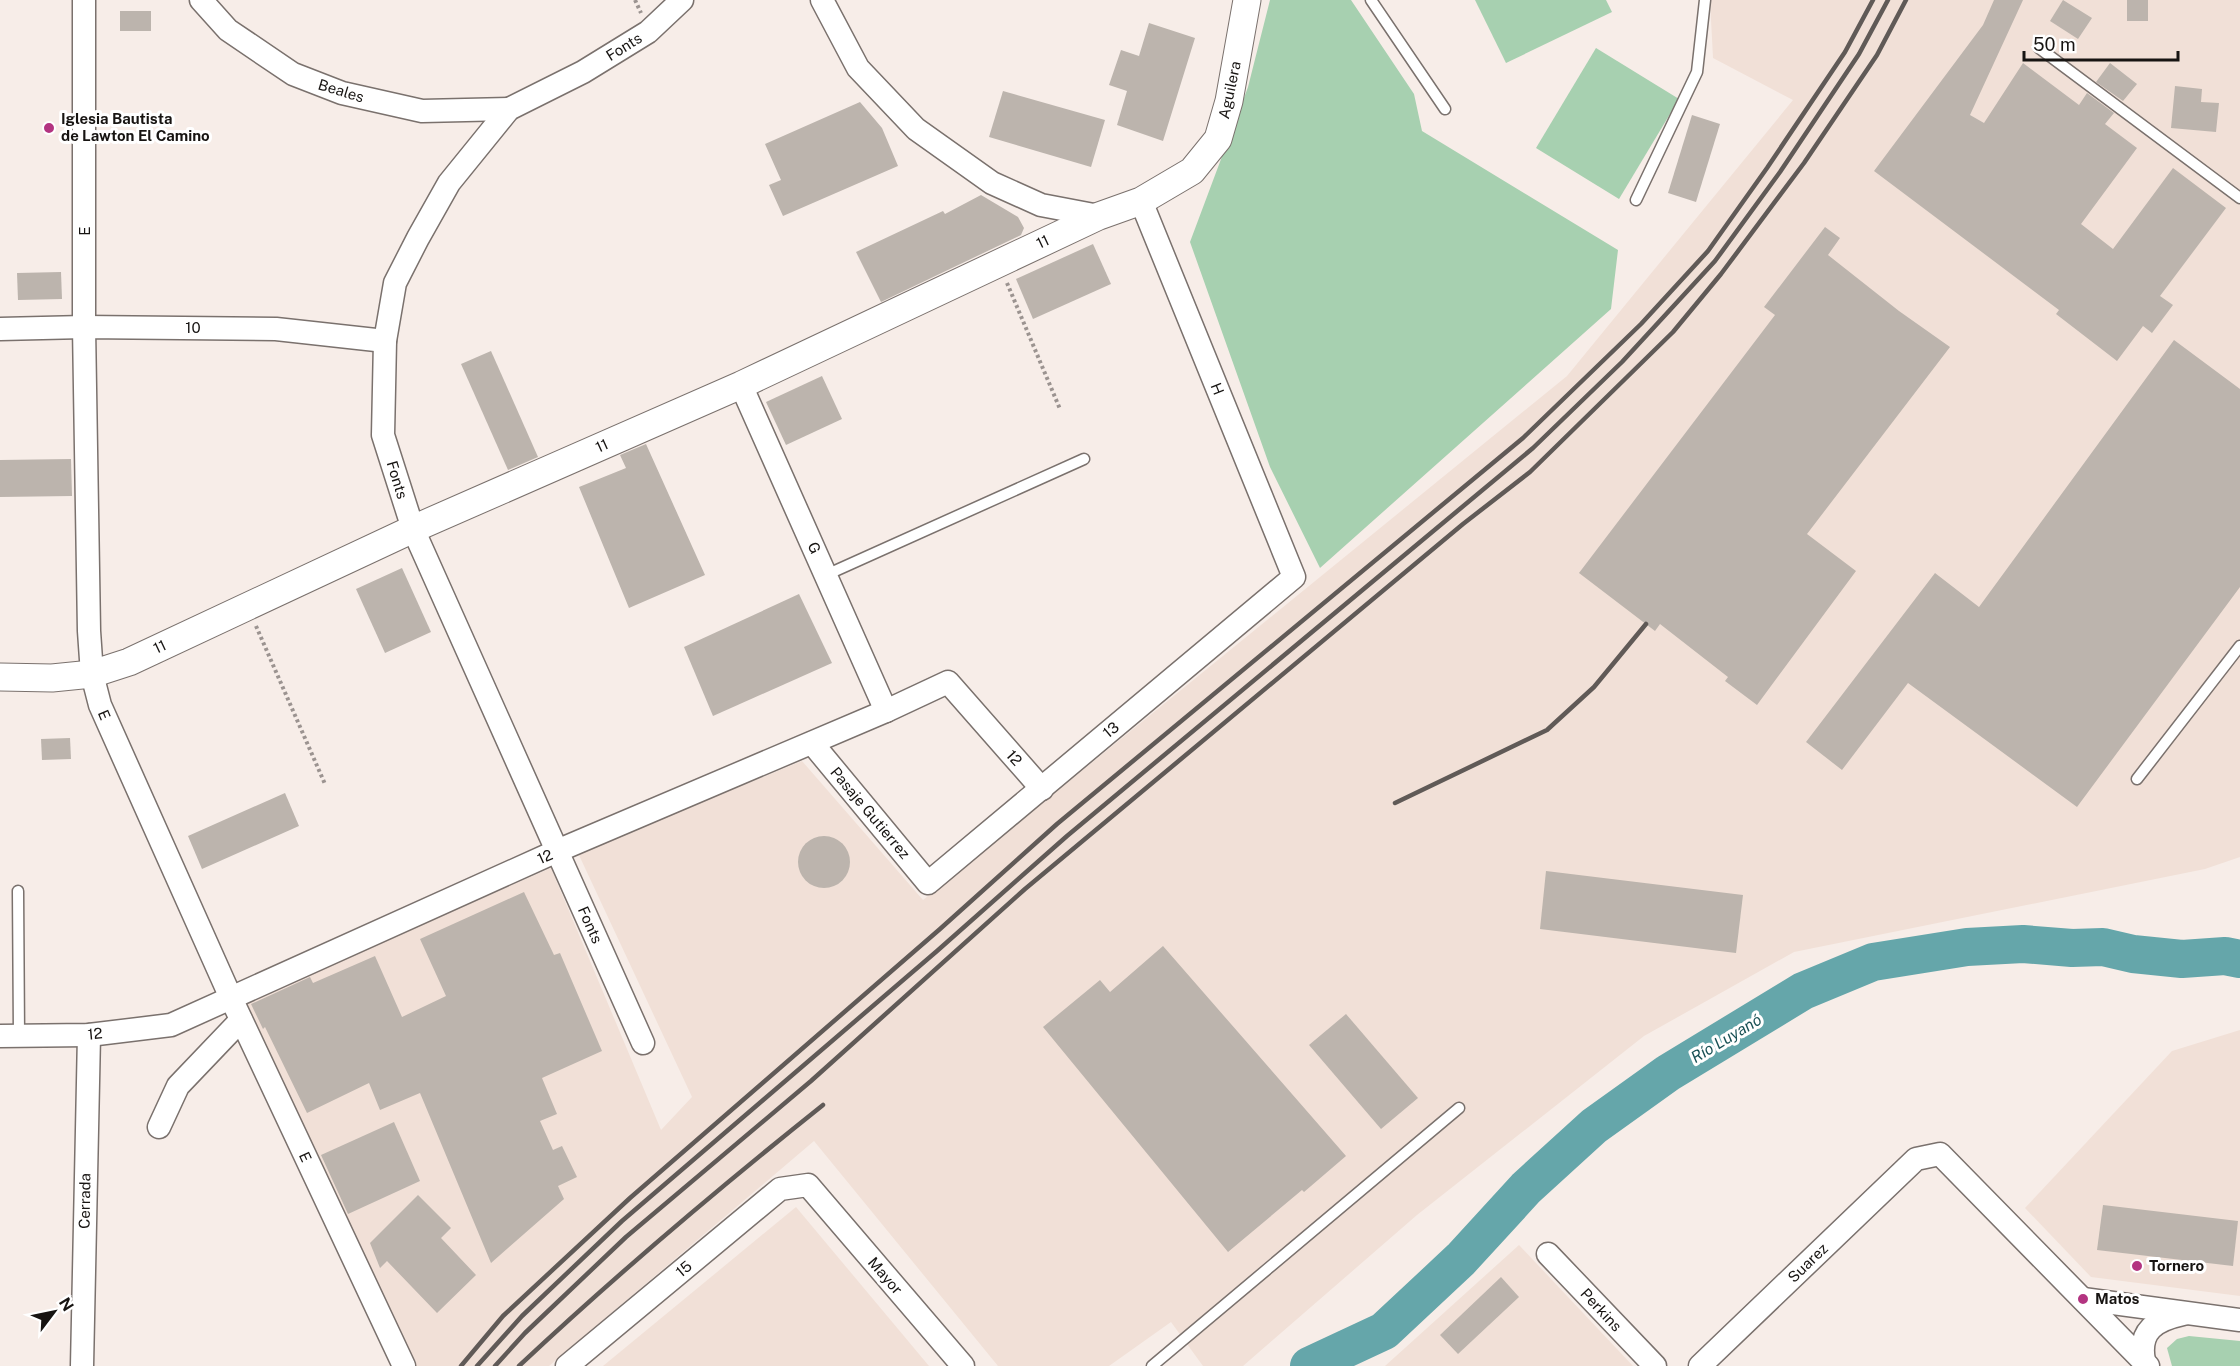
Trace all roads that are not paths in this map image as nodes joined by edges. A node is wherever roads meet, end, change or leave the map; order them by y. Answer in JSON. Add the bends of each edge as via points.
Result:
{"nodes":[{"id":1,"x":84,"y":0,"type":"edge"},
{"id":2,"x":201,"y":0,"type":"edge"},
{"id":3,"x":682,"y":0,"type":"edge"},
{"id":4,"x":822,"y":0,"type":"edge"},
{"id":5,"x":1247,"y":0,"type":"edge"},
{"id":6,"x":1371,"y":0,"type":"edge"},
{"id":7,"x":1705,"y":0,"type":"edge"},
{"id":8,"x":2039,"y":48,"type":"dead end"},
{"id":9,"x":509,"y":109,"type":"junction"},
{"id":10,"x":1445,"y":109,"type":"dead end"},
{"id":11,"x":1192,"y":171,"type":"joint"},
{"id":12,"x":2240,"y":198,"type":"edge"},
{"id":13,"x":1636,"y":200,"type":"dead end"},
{"id":14,"x":1141,"y":201,"type":"junction"},
{"id":15,"x":1099,"y":216,"type":"junction"},
{"id":16,"x":84,"y":327,"type":"junction"},
{"id":17,"x":0,"y":329,"type":"edge"},
{"id":18,"x":385,"y":341,"type":"junction"},
{"id":19,"x":741,"y":385,"type":"junction"},
{"id":20,"x":1084,"y":459,"type":"dead end"},
{"id":21,"x":413,"y":529,"type":"junction"},
{"id":22,"x":826,"y":575,"type":"junction"},
{"id":23,"x":1294,"y":577,"type":"joint"},
{"id":24,"x":2240,"y":646,"type":"edge"},
{"id":25,"x":92,"y":674,"type":"junction"},
{"id":26,"x":0,"y":678,"type":"edge"},
{"id":27,"x":886,"y":711,"type":"junction"},
{"id":28,"x":812,"y":743,"type":"junction"},
{"id":29,"x":2137,"y":779,"type":"dead end"},
{"id":30,"x":1042,"y":789,"type":"junction"},
{"id":31,"x":557,"y":851,"type":"junction"},
{"id":32,"x":928,"y":884,"type":"joint"},
{"id":33,"x":18,"y":891,"type":"dead end"},
{"id":34,"x":231,"y":998,"type":"junction"},
{"id":35,"x":241,"y":1020,"type":"junction"},
{"id":36,"x":89,"y":1035,"type":"junction"},
{"id":37,"x":10,"y":1036,"type":"edge"},
{"id":38,"x":643,"y":1043,"type":"dead end"},
{"id":39,"x":1459,"y":1108,"type":"dead end"},
{"id":40,"x":159,"y":1126,"type":"dead end"},
{"id":41,"x":808,"y":1185,"type":"joint"},
{"id":42,"x":1548,"y":1254,"type":"dead end"},
{"id":43,"x":2083,"y":1299,"type":"junction"},
{"id":44,"x":2187,"y":1313,"type":"junction"},
{"id":45,"x":2240,"y":1320,"type":"edge"},
{"id":46,"x":2146,"y":1364,"type":"edge"},
{"id":47,"x":82,"y":1366,"type":"edge"},
{"id":48,"x":404,"y":1366,"type":"edge"},
{"id":49,"x":567,"y":1366,"type":"edge"},
{"id":50,"x":963,"y":1366,"type":"edge"},
{"id":51,"x":1152,"y":1366,"type":"edge"},
{"id":52,"x":1654,"y":1366,"type":"edge"},
{"id":53,"x":1700,"y":1366,"type":"edge"}],
"edges":[{"from":1,"to":16,"type":"street","name":"E"},
{"from":2,"to":9,"type":"street","name":"Beales","via":[[228,30],[293,75],[342,93],[422,111]]},
{"from":3,"to":9,"type":"street","name":"Fonts","via":[[648,32],[583,72]]},
{"from":4,"to":15,"type":"street","via":[[858,68],[916,129],[992,183],[1041,205]]},
{"from":5,"to":11,"type":"street","name":"Aguilera","via":[[1229,101],[1218,139]]},
{"from":6,"to":10,"type":"lane"},
{"from":7,"to":13,"type":"lane","via":[[1696,72]]},
{"from":8,"to":12,"type":"lane"},
{"from":9,"to":18,"type":"street","name":"Fonts","via":[[449,183],[418,238],[395,283]]},
{"from":11,"to":14,"type":"street","name":"11"},
{"from":14,"to":15,"type":"street","name":"11"},
{"from":14,"to":23,"type":"street","name":"H"},
{"from":15,"to":19,"type":"street","name":"11"},
{"from":16,"to":17,"type":"street","name":"10"},
{"from":16,"to":18,"type":"street","name":"10","via":[[276,328]]},
{"from":16,"to":25,"type":"street","name":"E"},
{"from":18,"to":21,"type":"street","name":"Fonts","via":[[383,435]]},
{"from":19,"to":21,"type":"street","name":"11"},
{"from":19,"to":22,"type":"street","name":"G"},
{"from":20,"to":22,"type":"lane"},
{"from":21,"to":25,"type":"street","name":"11","via":[[129,662]]},
{"from":21,"to":31,"type":"street","name":"Fonts"},
{"from":22,"to":27,"type":"street","name":"G"},
{"from":23,"to":30,"type":"street","name":"13"},
{"from":24,"to":29,"type":"lane"},
{"from":25,"to":26,"type":"street","name":"11"},
{"from":25,"to":34,"type":"street","name":"E","via":[[100,705]]},
{"from":27,"to":28,"type":"street","name":"12"},
{"from":27,"to":30,"type":"street","name":"12","via":[[948,682]]},
{"from":28,"to":31,"type":"street","name":"12"},
{"from":28,"to":32,"type":"street","name":"Pasaje Gutierrez"},
{"from":30,"to":32,"type":"street","name":"13"},
{"from":31,"to":34,"type":"street","name":"12"},
{"from":31,"to":38,"type":"street","name":"Fonts"},
{"from":33,"to":37,"type":"lane"},
{"from":34,"to":35,"type":"street","name":"E"},
{"from":34,"to":36,"type":"street","name":"12","via":[[171,1025]]},
{"from":35,"to":40,"type":"street","via":[[178,1086]]},
{"from":35,"to":48,"type":"street","name":"E"},
{"from":36,"to":37,"type":"street","name":"12"},
{"from":36,"to":47,"type":"street","name":"Cerrada"},
{"from":39,"to":51,"type":"lane"},
{"from":41,"to":49,"type":"street","name":"15","via":[[780,1189]]},
{"from":41,"to":50,"type":"street","name":"Mayor"},
{"from":42,"to":52,"type":"street","name":"Perkins"},
{"from":43,"to":44,"type":"street"},
{"from":43,"to":46,"type":"street"},
{"from":43,"to":53,"type":"street","name":"Suarez","via":[[1940,1154],[1916,1159]]},
{"from":44,"to":45,"type":"street"},
{"from":44,"to":46,"type":"street","via":[[2160,1319],[2148,1333],[2141,1347]]}]}
